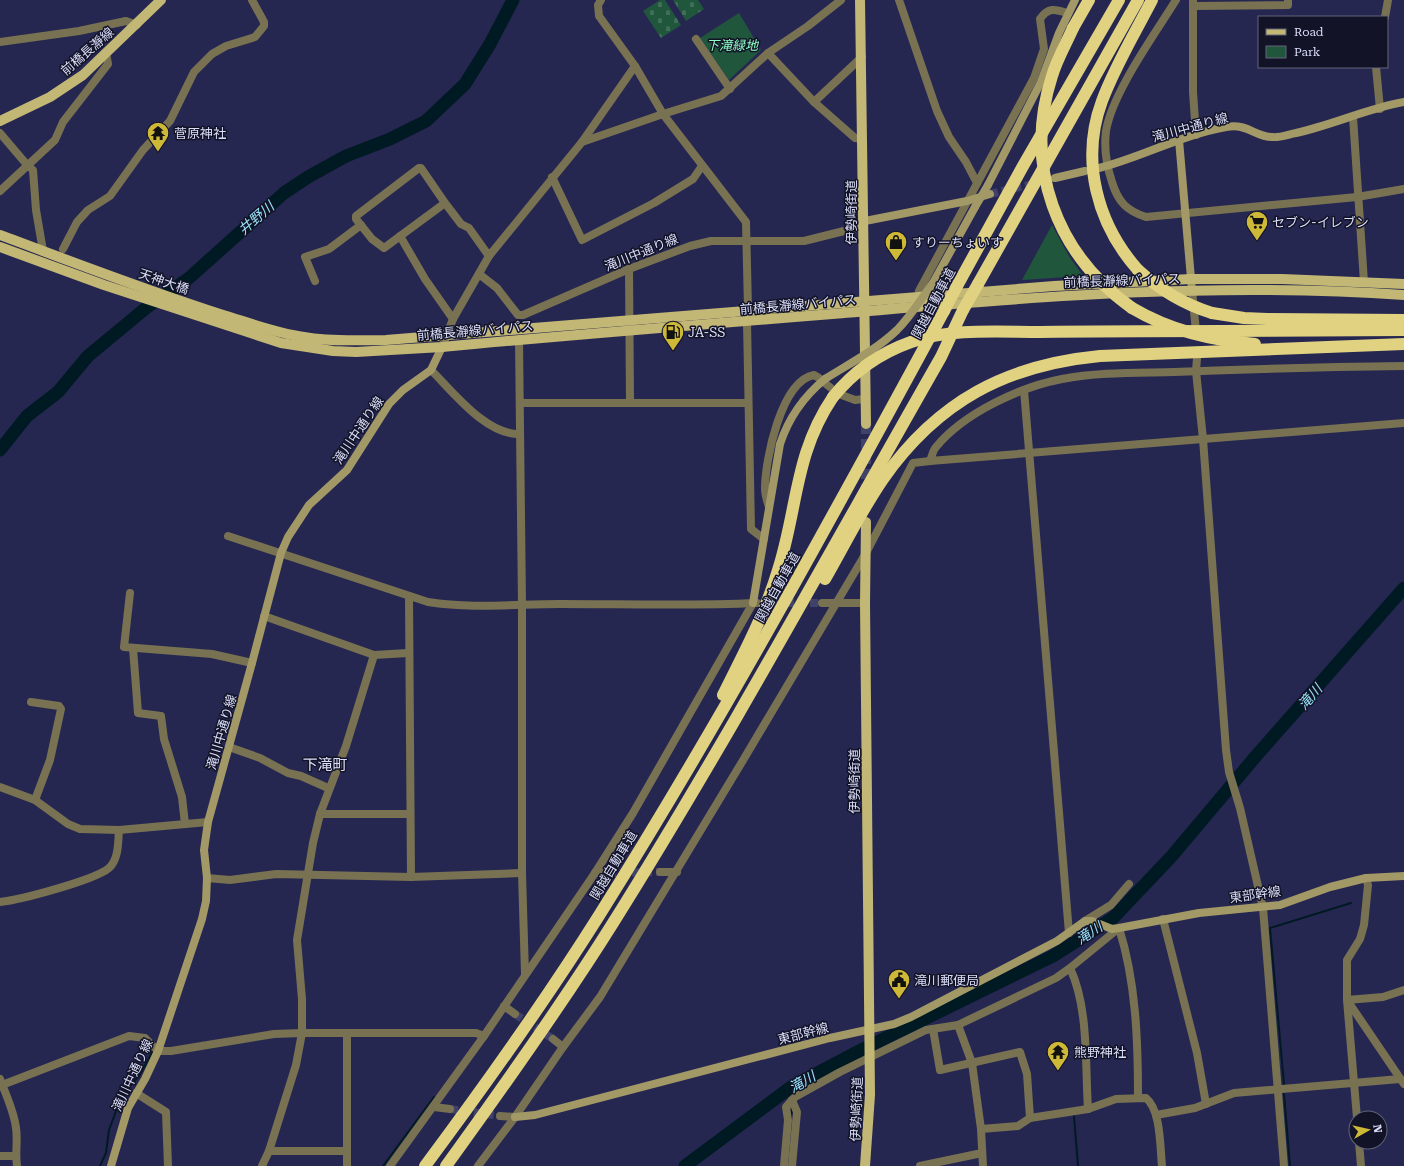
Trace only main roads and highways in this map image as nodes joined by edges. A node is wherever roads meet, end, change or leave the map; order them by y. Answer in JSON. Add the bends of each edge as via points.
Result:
{"nodes":[{"id":1,"x":161,"y":0,"type":"edge"},
{"id":2,"x":860,"y":0,"type":"edge"},
{"id":3,"x":1089,"y":0,"type":"edge"},
{"id":4,"x":1119,"y":0,"type":"edge"},
{"id":5,"x":1138,"y":0,"type":"edge"},
{"id":6,"x":1152,"y":0,"type":"edge"},
{"id":7,"x":0,"y":121,"type":"edge"},
{"id":8,"x":0,"y":235,"type":"edge"},
{"id":9,"x":0,"y":247,"type":"edge"},
{"id":10,"x":1404,"y":284,"type":"edge"},
{"id":11,"x":1404,"y":295,"type":"edge"},
{"id":12,"x":864,"y":300,"type":"junction"},
{"id":13,"x":207,"y":310,"type":"joint"},
{"id":14,"x":864,"y":311,"type":"junction"},
{"id":15,"x":199,"y":317,"type":"joint"},
{"id":16,"x":1404,"y":320,"type":"edge"},
{"id":17,"x":1404,"y":330,"type":"edge"},
{"id":18,"x":1404,"y":344,"type":"edge"},
{"id":19,"x":1324,"y":347,"type":"junction"},
{"id":20,"x":866,"y":424,"type":"tunnel mouth"},
{"id":21,"x":866,"y":522,"type":"dead end"},
{"id":22,"x":782,"y":640,"type":"junction"},
{"id":23,"x":673,"y":794,"type":"junction"},
{"id":24,"x":425,"y":1166,"type":"edge"},
{"id":25,"x":446,"y":1166,"type":"edge"},
{"id":26,"x":865,"y":1166,"type":"edge"}],
"edges":[{"from":1,"to":7,"type":"main road","name":"前橋長瀞線","via":[[83,75],[50,98]]},
{"from":2,"to":12,"type":"main road","name":"伊勢崎街道"},
{"from":3,"to":19,"type":"highway","bridge":true,"via":[[1052,75],[1044,112],[1042,149],[1045,178],[1060,224],[1074,251],[1095,277],[1132,308],[1166,326],[1211,339]]},
{"from":4,"to":23,"type":"highway","name":"関越自動車道","bridge":true,"via":[[1023,166],[769,631]]},
{"from":5,"to":22,"type":"highway","bridge":true,"via":[[963,310],[941,357]]},
{"from":6,"to":16,"type":"highway","bridge":true,"via":[[1102,100],[1094,128],[1093,144],[1094,177],[1100,207],[1121,248],[1138,270],[1170,295],[1212,313],[1267,319]]},
{"from":8,"to":13,"type":"main road","name":"天神大橋","via":[[112,278]]},
{"from":9,"to":15,"type":"main road","name":"天神大橋"},
{"from":10,"to":12,"type":"main road","name":"前橋長瀞線バイパス","via":[[1282,279],[1191,280],[1054,286]]},
{"from":11,"to":14,"type":"main road","name":"前橋長瀞線バイパス","via":[[1335,291],[1192,290],[1052,296]]},
{"from":12,"to":13,"type":"main road","name":"前橋長瀞線バイパス","via":[[363,340],[305,338],[283,334]]},
{"from":12,"to":14,"type":"main road","name":"伊勢崎街道"},
{"from":14,"to":15,"type":"main road","name":"前橋長瀞線バイパス","via":[[356,352],[281,344]]},
{"from":14,"to":20,"type":"main road","name":"伊勢崎街道"},
{"from":17,"to":23,"type":"highway","bridge":true,"via":[[995,332],[940,336],[912,342],[882,355],[853,375],[829,387],[803,458],[789,529],[772,591]]},
{"from":18,"to":19,"type":"highway"},
{"from":19,"to":22,"type":"highway","via":[[1080,358],[1026,369],[990,384],[925,429],[899,458],[867,506],[811,605]]},
{"from":21,"to":26,"type":"main road","name":"伊勢崎街道","via":[[870,1120]]},
{"from":22,"to":25,"type":"highway","via":[[687,803],[612,924],[540,1034]]},
{"from":23,"to":24,"type":"highway","name":"関越自動車道","via":[[599,916],[520,1034]]}]}
